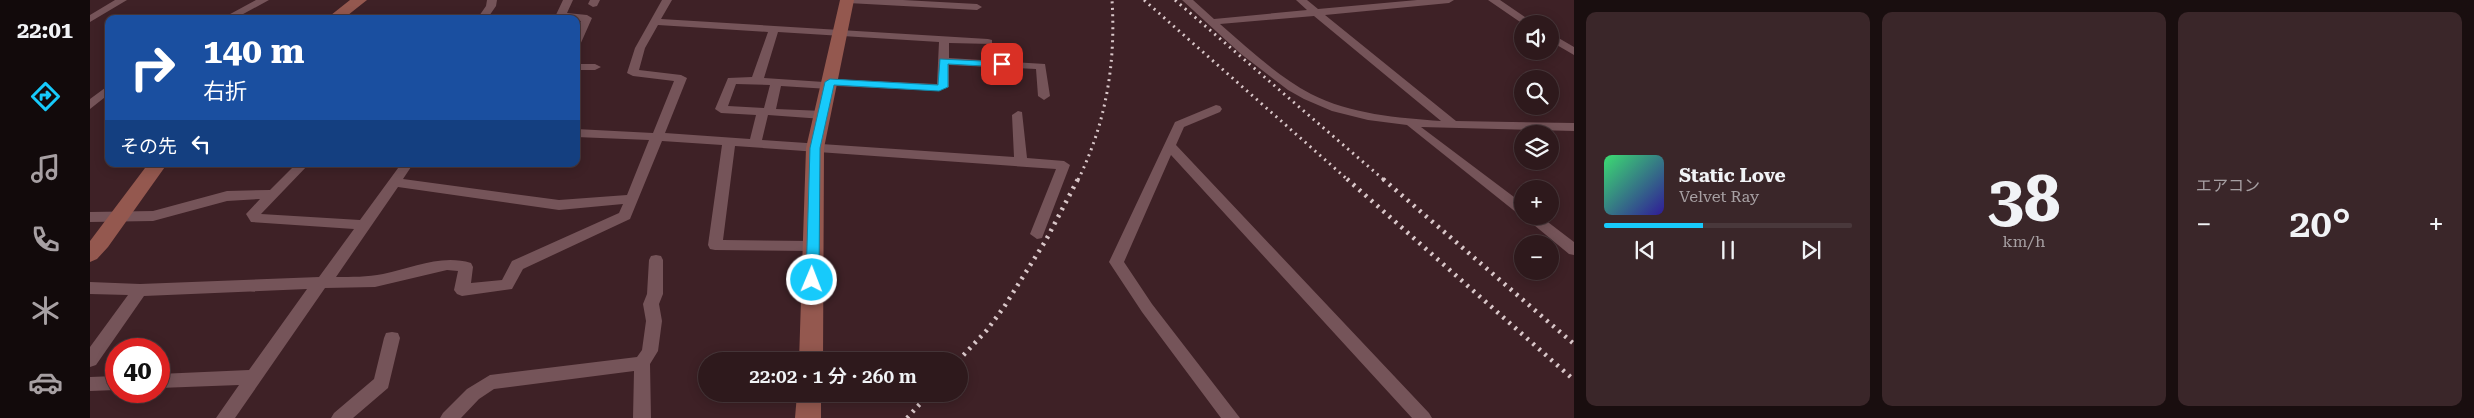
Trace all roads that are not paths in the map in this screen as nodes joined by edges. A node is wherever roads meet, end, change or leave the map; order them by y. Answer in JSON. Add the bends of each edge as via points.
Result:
{"nodes":[{"id":1,"x":122,"y":0,"type":"edge"},
{"id":2,"x":264,"y":0,"type":"edge"},
{"id":3,"x":360,"y":0,"type":"edge"},
{"id":4,"x":492,"y":0,"type":"edge"},
{"id":5,"x":568,"y":0,"type":"edge"},
{"id":6,"x":666,"y":0,"type":"edge"},
{"id":7,"x":848,"y":0,"type":"edge"},
{"id":8,"x":1187,"y":0,"type":"edge"},
{"id":9,"x":1301,"y":0,"type":"edge"},
{"id":10,"x":1449,"y":0,"type":"edge"},
{"id":11,"x":1493,"y":0,"type":"edge"},
{"id":12,"x":977,"y":7,"type":"dead end"},
{"id":13,"x":1316,"y":12,"type":"junction"},
{"id":14,"x":234,"y":15,"type":"edge"},
{"id":15,"x":339,"y":15,"type":"edge"},
{"id":16,"x":484,"y":15,"type":"edge"},
{"id":17,"x":560,"y":15,"type":"edge"},
{"id":18,"x":1516,"y":15,"type":"edge"},
{"id":19,"x":580,"y":18,"type":"edge"},
{"id":20,"x":90,"y":20,"type":"edge"},
{"id":21,"x":654,"y":22,"type":"junction"},
{"id":22,"x":1213,"y":22,"type":"junction"},
{"id":23,"x":774,"y":29,"type":"junction"},
{"id":24,"x":580,"y":34,"type":"edge"},
{"id":25,"x":840,"y":34,"type":"junction"},
{"id":26,"x":944,"y":40,"type":"junction"},
{"id":27,"x":988,"y":42,"type":"dead end"},
{"id":28,"x":1559,"y":42,"type":"edge"},
{"id":29,"x":1574,"y":52,"type":"edge"},
{"id":30,"x":944,"y":61,"type":"junction"},
{"id":31,"x":580,"y":67,"type":"edge"},
{"id":32,"x":595,"y":67,"type":"dead end"},
{"id":33,"x":757,"y":82,"type":"junction"},
{"id":34,"x":776,"y":83,"type":"junction"},
{"id":35,"x":830,"y":84,"type":"junction"},
{"id":36,"x":105,"y":91,"type":"edge"},
{"id":37,"x":1044,"y":96,"type":"dead end"},
{"id":38,"x":91,"y":103,"type":"edge"},
{"id":39,"x":1216,"y":109,"type":"dead end"},
{"id":40,"x":766,"y":112,"type":"junction"},
{"id":41,"x":823,"y":115,"type":"junction"},
{"id":42,"x":1018,"y":115,"type":"dead end"},
{"id":43,"x":1411,"y":122,"type":"junction"},
{"id":44,"x":1452,"y":124,"type":"junction"},
{"id":45,"x":1574,"y":127,"type":"edge"},
{"id":46,"x":580,"y":133,"type":"edge"},
{"id":47,"x":656,"y":137,"type":"junction"},
{"id":48,"x":729,"y":142,"type":"junction"},
{"id":49,"x":755,"y":144,"type":"junction"},
{"id":50,"x":1169,"y":146,"type":"junction"},
{"id":51,"x":816,"y":147,"type":"junction"},
{"id":52,"x":1022,"y":162,"type":"junction"},
{"id":53,"x":156,"y":167,"type":"edge"},
{"id":54,"x":300,"y":167,"type":"edge"},
{"id":55,"x":405,"y":167,"type":"edge"},
{"id":56,"x":394,"y":182,"type":"junction"},
{"id":57,"x":271,"y":194,"type":"junction"},
{"id":58,"x":630,"y":199,"type":"junction"},
{"id":59,"x":1514,"y":204,"type":"edge"},
{"id":60,"x":90,"y":217,"type":"edge"},
{"id":61,"x":118,"y":218,"type":"junction"},
{"id":62,"x":364,"y":225,"type":"junction"},
{"id":63,"x":1542,"y":225,"type":"edge"},
{"id":64,"x":1037,"y":234,"type":"dead end"},
{"id":65,"x":813,"y":246,"type":"junction"},
{"id":66,"x":1574,"y":250,"type":"edge"},
{"id":67,"x":90,"y":254,"type":"edge"},
{"id":68,"x":656,"y":260,"type":"dead end"},
{"id":69,"x":322,"y":282,"type":"junction"},
{"id":70,"x":90,"y":288,"type":"edge"},
{"id":71,"x":140,"y":290,"type":"junction"},
{"id":72,"x":392,"y":338,"type":"dead end"},
{"id":73,"x":811,"y":352,"type":"edge"},
{"id":74,"x":90,"y":360,"type":"edge"},
{"id":75,"x":642,"y":364,"type":"junction"},
{"id":76,"x":252,"y":377,"type":"junction"},
{"id":77,"x":170,"y":381,"type":"edge"},
{"id":78,"x":105,"y":383,"type":"edge"},
{"id":79,"x":90,"y":384,"type":"edge"},
{"id":80,"x":809,"y":402,"type":"edge"},
{"id":81,"x":225,"y":418,"type":"edge"},
{"id":82,"x":340,"y":418,"type":"edge"},
{"id":83,"x":449,"y":418,"type":"edge"},
{"id":84,"x":642,"y":418,"type":"edge"},
{"id":85,"x":808,"y":418,"type":"edge"},
{"id":86,"x":1230,"y":418,"type":"edge"},
{"id":87,"x":1424,"y":418,"type":"edge"}],
"edges":[{"from":1,"to":20,"type":"street"},
{"from":2,"to":14,"type":"street"},
{"from":3,"to":15,"type":"street"},
{"from":4,"to":16,"type":"street"},
{"from":5,"to":17,"type":"street"},
{"from":6,"to":21,"type":"street"},
{"from":7,"to":12,"type":"street"},
{"from":7,"to":25,"type":"street"},
{"from":8,"to":22,"type":"street"},
{"from":9,"to":13,"type":"street"},
{"from":10,"to":13,"type":"street"},
{"from":11,"to":18,"type":"street"},
{"from":13,"to":22,"type":"street"},
{"from":13,"to":44,"type":"street"},
{"from":19,"to":24,"type":"street","via":[[587,18]]},
{"from":21,"to":23,"type":"street"},
{"from":21,"to":47,"type":"street","via":[[640,48],[633,73],[681,78]]},
{"from":22,"to":43,"type":"street","via":[[1280,79],[1309,97],[1370,116]]},
{"from":23,"to":25,"type":"street"},
{"from":23,"to":33,"type":"street"},
{"from":25,"to":26,"type":"street"},
{"from":25,"to":35,"type":"street"},
{"from":26,"to":27,"type":"street"},
{"from":26,"to":30,"type":"street"},
{"from":28,"to":29,"type":"street"},
{"from":30,"to":35,"type":"street","via":[[943,87],[939,88]]},
{"from":30,"to":37,"type":"street","via":[[1041,66]]},
{"from":31,"to":32,"type":"street"},
{"from":33,"to":34,"type":"street"},
{"from":33,"to":40,"type":"street","via":[[732,80],[722,109]]},
{"from":34,"to":35,"type":"street"},
{"from":34,"to":40,"type":"street"},
{"from":35,"to":41,"type":"street"},
{"from":36,"to":38,"type":"street"},
{"from":39,"to":50,"type":"street","via":[[1179,125]]},
{"from":40,"to":41,"type":"street"},
{"from":40,"to":49,"type":"street"},
{"from":41,"to":51,"type":"street"},
{"from":42,"to":52,"type":"street"},
{"from":43,"to":44,"type":"street"},
{"from":43,"to":59,"type":"street"},
{"from":44,"to":45,"type":"street"},
{"from":46,"to":47,"type":"street"},
{"from":47,"to":48,"type":"street"},
{"from":47,"to":58,"type":"street"},
{"from":48,"to":49,"type":"street"},
{"from":48,"to":65,"type":"street","via":[[715,245]]},
{"from":49,"to":51,"type":"street"},
{"from":50,"to":86,"type":"street","via":[[1116,262]]},
{"from":50,"to":87,"type":"street"},
{"from":51,"to":52,"type":"street"},
{"from":51,"to":65,"type":"street"},
{"from":52,"to":64,"type":"street","via":[[1064,165]]},
{"from":53,"to":61,"type":"street"},
{"from":54,"to":57,"type":"street"},
{"from":55,"to":56,"type":"street"},
{"from":56,"to":58,"type":"street","via":[[559,205]]},
{"from":56,"to":62,"type":"street"},
{"from":57,"to":61,"type":"street","via":[[227,196],[153,216]]},
{"from":57,"to":62,"type":"street","via":[[253,214],[256,219]]},
{"from":58,"to":69,"type":"street","via":[[625,216],[517,265],[506,285],[462,290],[466,268],[458,264],[428,268],[381,281]]},
{"from":60,"to":61,"type":"street"},
{"from":61,"to":67,"type":"street"},
{"from":62,"to":69,"type":"street"},
{"from":63,"to":66,"type":"street"},
{"from":65,"to":73,"type":"street"},
{"from":68,"to":75,"type":"street","via":[[655,294],[650,304],[654,321],[650,351]]},
{"from":69,"to":71,"type":"street"},
{"from":69,"to":76,"type":"street"},
{"from":70,"to":71,"type":"street"},
{"from":71,"to":74,"type":"street"},
{"from":72,"to":82,"type":"street","via":[[382,383]]},
{"from":75,"to":83,"type":"street","via":[[490,382]]},
{"from":75,"to":84,"type":"street"},
{"from":76,"to":77,"type":"street"},
{"from":76,"to":81,"type":"street"},
{"from":78,"to":79,"type":"street"},
{"from":80,"to":85,"type":"street"}]}
